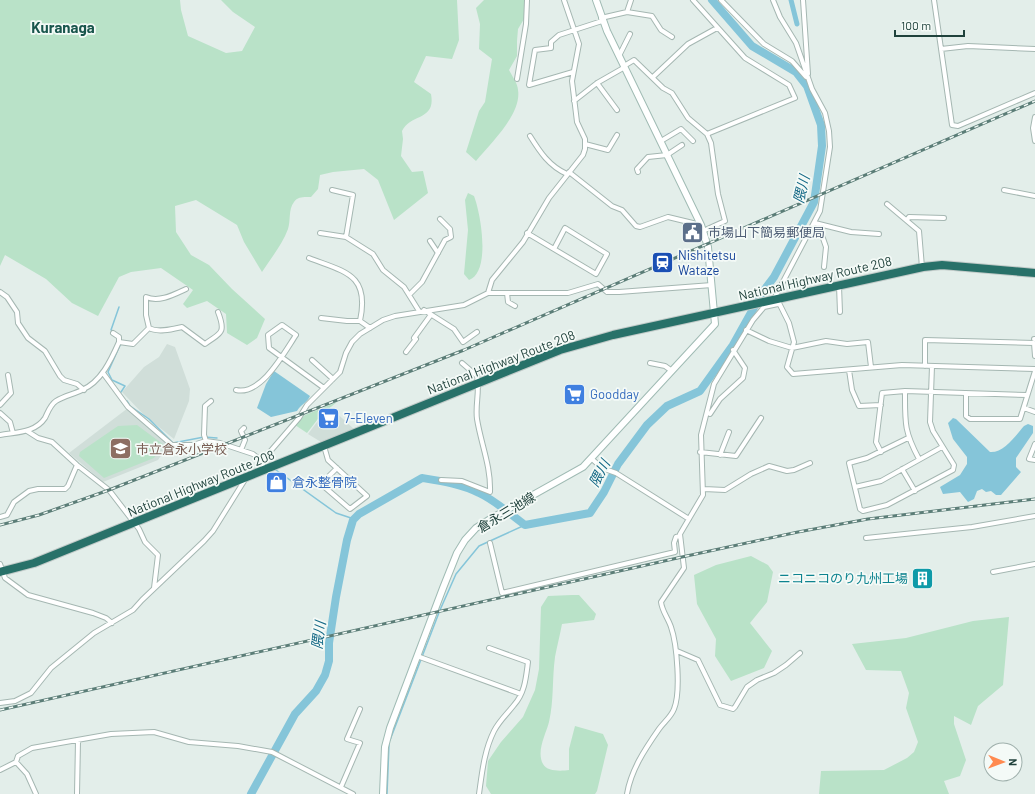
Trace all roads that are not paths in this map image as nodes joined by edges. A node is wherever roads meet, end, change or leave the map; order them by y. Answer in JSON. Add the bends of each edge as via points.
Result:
{"nodes":[{"id":1,"x":527,"y":0,"type":"edge"},
{"id":2,"x":564,"y":0,"type":"edge"},
{"id":3,"x":596,"y":0,"type":"edge"},
{"id":4,"x":631,"y":0,"type":"edge"},
{"id":5,"x":693,"y":0,"type":"edge"},
{"id":6,"x":721,"y":0,"type":"edge"},
{"id":7,"x":773,"y":0,"type":"edge"},
{"id":8,"x":803,"y":0,"type":"edge"},
{"id":9,"x":934,"y":0,"type":"edge"},
{"id":10,"x":627,"y":12,"type":"junction"},
{"id":11,"x":601,"y":19,"type":"junction"},
{"id":12,"x":717,"y":28,"type":"junction"},
{"id":13,"x":575,"y":30,"type":"junction"},
{"id":14,"x":630,"y":34,"type":"dead end"},
{"id":15,"x":672,"y":37,"type":"dead end"},
{"id":16,"x":941,"y":49,"type":"junction"},
{"id":17,"x":1035,"y":49,"type":"edge"},
{"id":18,"x":619,"y":56,"type":"junction"},
{"id":19,"x":625,"y":67,"type":"junction"},
{"id":20,"x":573,"y":72,"type":"junction"},
{"id":21,"x":653,"y":77,"type":"junction"},
{"id":22,"x":517,"y":79,"type":"dead end"},
{"id":23,"x":809,"y":80,"type":"junction"},
{"id":24,"x":597,"y":83,"type":"junction"},
{"id":25,"x":1035,"y":93,"type":"edge"},
{"id":26,"x":574,"y":102,"type":"junction"},
{"id":27,"x":617,"y":110,"type":"dead end"},
{"id":28,"x":1035,"y":117,"type":"edge"},
{"id":29,"x":707,"y":134,"type":"junction"},
{"id":30,"x":617,"y":135,"type":"dead end"},
{"id":31,"x":530,"y":136,"type":"dead end"},
{"id":32,"x":661,"y":141,"type":"junction"},
{"id":33,"x":693,"y":141,"type":"dead end"},
{"id":34,"x":1035,"y":141,"type":"edge"},
{"id":35,"x":585,"y":144,"type":"junction"},
{"id":36,"x":682,"y":145,"type":"dead end"},
{"id":37,"x":667,"y":154,"type":"junction"},
{"id":38,"x":638,"y":172,"type":"dead end"},
{"id":39,"x":568,"y":173,"type":"junction"},
{"id":40,"x":332,"y":190,"type":"dead end"},
{"id":41,"x":1004,"y":190,"type":"dead end"},
{"id":42,"x":1035,"y":196,"type":"edge"},
{"id":43,"x":887,"y":204,"type":"dead end"},
{"id":44,"x":944,"y":218,"type":"dead end"},
{"id":45,"x":440,"y":219,"type":"dead end"},
{"id":46,"x":907,"y":220,"type":"junction"},
{"id":47,"x":817,"y":223,"type":"junction"},
{"id":48,"x":702,"y":228,"type":"junction"},
{"id":49,"x":320,"y":233,"type":"dead end"},
{"id":50,"x":527,"y":234,"type":"junction"},
{"id":51,"x":879,"y":234,"type":"dead end"},
{"id":52,"x":346,"y":237,"type":"junction"},
{"id":53,"x":430,"y":241,"type":"dead end"},
{"id":54,"x":554,"y":249,"type":"junction"},
{"id":55,"x":438,"y":253,"type":"junction"},
{"id":56,"x":309,"y":258,"type":"dead end"},
{"id":57,"x":824,"y":267,"type":"dead end"},
{"id":58,"x":922,"y":267,"type":"junction"},
{"id":59,"x":1035,"y":274,"type":"edge"},
{"id":60,"x":712,"y":285,"type":"junction"},
{"id":61,"x":839,"y":285,"type":"junction"},
{"id":62,"x":186,"y":289,"type":"dead end"},
{"id":63,"x":0,"y":292,"type":"edge"},
{"id":64,"x":488,"y":293,"type":"junction"},
{"id":65,"x":507,"y":293,"type":"junction"},
{"id":66,"x":409,"y":295,"type":"junction"},
{"id":67,"x":775,"y":301,"type":"junction"},
{"id":68,"x":515,"y":306,"type":"dead end"},
{"id":69,"x":424,"y":310,"type":"junction"},
{"id":70,"x":419,"y":311,"type":"junction"},
{"id":71,"x":218,"y":312,"type":"dead end"},
{"id":72,"x":840,"y":312,"type":"dead end"},
{"id":73,"x":714,"y":313,"type":"junction"},
{"id":74,"x":430,"y":316,"type":"junction"},
{"id":75,"x":321,"y":318,"type":"dead end"},
{"id":76,"x":360,"y":321,"type":"junction"},
{"id":77,"x":149,"y":328,"type":"junction"},
{"id":78,"x":370,"y":328,"type":"junction"},
{"id":79,"x":746,"y":330,"type":"junction"},
{"id":80,"x":477,"y":332,"type":"dead end"},
{"id":81,"x":113,"y":333,"type":"dead end"},
{"id":82,"x":119,"y":342,"type":"junction"},
{"id":83,"x":792,"y":348,"type":"junction"},
{"id":84,"x":734,"y":350,"type":"junction"},
{"id":85,"x":406,"y":352,"type":"dead end"},
{"id":86,"x":1035,"y":356,"type":"edge"},
{"id":87,"x":282,"y":357,"type":"junction"},
{"id":88,"x":312,"y":360,"type":"dead end"},
{"id":89,"x":462,"y":363,"type":"dead end"},
{"id":90,"x":650,"y":363,"type":"dead end"},
{"id":91,"x":925,"y":366,"type":"junction"},
{"id":92,"x":932,"y":366,"type":"junction"},
{"id":93,"x":871,"y":367,"type":"junction"},
{"id":94,"x":849,"y":370,"type":"junction"},
{"id":95,"x":1035,"y":370,"type":"edge"},
{"id":96,"x":672,"y":371,"type":"junction"},
{"id":97,"x":103,"y":373,"type":"junction"},
{"id":98,"x":8,"y":374,"type":"dead end"},
{"id":99,"x":333,"y":379,"type":"junction"},
{"id":100,"x":478,"y":383,"type":"junction"},
{"id":101,"x":1033,"y":385,"type":"edge"},
{"id":102,"x":324,"y":388,"type":"junction"},
{"id":103,"x":84,"y":390,"type":"junction"},
{"id":104,"x":236,"y":390,"type":"dead end"},
{"id":105,"x":905,"y":391,"type":"junction"},
{"id":106,"x":931,"y":392,"type":"junction"},
{"id":107,"x":966,"y":393,"type":"junction"},
{"id":108,"x":1027,"y":395,"type":"junction"},
{"id":109,"x":211,"y":401,"type":"dead end"},
{"id":110,"x":0,"y":405,"type":"edge"},
{"id":111,"x":881,"y":405,"type":"junction"},
{"id":112,"x":1024,"y":408,"type":"junction"},
{"id":113,"x":1035,"y":412,"type":"edge"},
{"id":114,"x":0,"y":413,"type":"edge"},
{"id":115,"x":708,"y":413,"type":"junction"},
{"id":116,"x":761,"y":418,"type":"dead end"},
{"id":117,"x":244,"y":428,"type":"dead end"},
{"id":118,"x":27,"y":431,"type":"junction"},
{"id":119,"x":729,"y":432,"type":"dead end"},
{"id":120,"x":13,"y":433,"type":"junction"},
{"id":121,"x":0,"y":435,"type":"edge"},
{"id":122,"x":908,"y":438,"type":"junction"},
{"id":123,"x":206,"y":441,"type":"junction"},
{"id":124,"x":1035,"y":444,"type":"edge"},
{"id":125,"x":324,"y":446,"type":"junction"},
{"id":126,"x":942,"y":447,"type":"junction"},
{"id":127,"x":241,"y":450,"type":"junction"},
{"id":128,"x":700,"y":452,"type":"junction"},
{"id":129,"x":881,"y":452,"type":"junction"},
{"id":130,"x":720,"y":455,"type":"junction"},
{"id":131,"x":592,"y":459,"type":"junction"},
{"id":132,"x":919,"y":459,"type":"junction"},
{"id":133,"x":1035,"y":460,"type":"edge"},
{"id":134,"x":262,"y":461,"type":"junction"},
{"id":135,"x":810,"y":462,"type":"dead end"},
{"id":136,"x":77,"y":465,"type":"junction"},
{"id":137,"x":271,"y":468,"type":"junction"},
{"id":138,"x":337,"y":468,"type":"junction"},
{"id":139,"x":902,"y":469,"type":"junction"},
{"id":140,"x":247,"y":478,"type":"junction"},
{"id":141,"x":440,"y":480,"type":"dead end"},
{"id":142,"x":854,"y":487,"type":"junction"},
{"id":143,"x":704,"y":489,"type":"junction"},
{"id":144,"x":915,"y":491,"type":"junction"},
{"id":145,"x":1035,"y":516,"type":"edge"},
{"id":146,"x":0,"y":517,"type":"edge"},
{"id":147,"x":689,"y":519,"type":"junction"},
{"id":148,"x":134,"y":523,"type":"junction"},
{"id":149,"x":680,"y":536,"type":"junction"},
{"id":150,"x":866,"y":538,"type":"dead end"},
{"id":151,"x":490,"y":543,"type":"dead end"},
{"id":152,"x":1035,"y":564,"type":"edge"},
{"id":153,"x":1,"y":569,"type":"edge"},
{"id":154,"x":993,"y":572,"type":"dead end"},
{"id":155,"x":154,"y":588,"type":"junction"},
{"id":156,"x":112,"y":623,"type":"junction"},
{"id":157,"x":488,"y":648,"type":"dead end"},
{"id":158,"x":677,"y":651,"type":"junction"},
{"id":159,"x":800,"y":653,"type":"dead end"},
{"id":160,"x":416,"y":656,"type":"junction"},
{"id":161,"x":521,"y":694,"type":"junction"},
{"id":162,"x":0,"y":703,"type":"edge"},
{"id":163,"x":360,"y":709,"type":"dead end"},
{"id":164,"x":78,"y":741,"type":"junction"},
{"id":165,"x":16,"y":762,"type":"junction"},
{"id":166,"x":0,"y":770,"type":"edge"},
{"id":167,"x":480,"y":787,"type":"junction"},
{"id":168,"x":341,"y":788,"type":"junction"},
{"id":169,"x":36,"y":794,"type":"edge"},
{"id":170,"x":77,"y":794,"type":"edge"},
{"id":171,"x":353,"y":794,"type":"edge"},
{"id":172,"x":384,"y":794,"type":"edge"},
{"id":173,"x":479,"y":794,"type":"edge"},
{"id":174,"x":484,"y":794,"type":"edge"},
{"id":175,"x":627,"y":794,"type":"edge"}],
"edges":[{"from":1,"to":22,"type":"street","via":[[526,24]]},
{"from":2,"to":13,"type":"street"},
{"from":3,"to":11,"type":"main road"},
{"from":4,"to":10,"type":"street"},
{"from":5,"to":12,"type":"street"},
{"from":6,"to":23,"type":"street","via":[[764,44],[797,65]]},
{"from":7,"to":23,"type":"street","via":[[801,54]]},
{"from":8,"to":23,"type":"street"},
{"from":9,"to":16,"type":"street"},
{"from":10,"to":11,"type":"street"},
{"from":10,"to":15,"type":"street","via":[[652,16],[661,30]]},
{"from":11,"to":13,"type":"street"},
{"from":11,"to":18,"type":"main road"},
{"from":12,"to":21,"type":"street","via":[[688,44]]},
{"from":12,"to":29,"type":"street","via":[[745,58],[789,85],[795,98]]},
{"from":13,"to":20,"type":"street","via":[[579,44]]},
{"from":13,"to":20,"type":"street","via":[[554,38],[551,48],[535,50],[529,85]]},
{"from":14,"to":18,"type":"street"},
{"from":16,"to":17,"type":"street","via":[[968,46]]},
{"from":16,"to":25,"type":"street","via":[[952,125],[958,126]]},
{"from":18,"to":19,"type":"main road"},
{"from":19,"to":21,"type":"street","via":[[634,60]]},
{"from":19,"to":24,"type":"street"},
{"from":19,"to":32,"type":"main road"},
{"from":20,"to":26,"type":"street"},
{"from":21,"to":29,"type":"street","via":[[677,99],[694,124]]},
{"from":23,"to":47,"type":"street","via":[[825,113],[830,131],[823,201]]},
{"from":24,"to":26,"type":"street"},
{"from":24,"to":27,"type":"street"},
{"from":26,"to":35,"type":"street","via":[[577,122]]},
{"from":28,"to":34,"type":"street"},
{"from":29,"to":48,"type":"street","via":[[711,143],[717,188],[725,221]]},
{"from":30,"to":35,"type":"street","via":[[608,150]]},
{"from":31,"to":39,"type":"street","via":[[543,157],[560,171]]},
{"from":32,"to":33,"type":"street","via":[[681,129]]},
{"from":32,"to":37,"type":"main road"},
{"from":35,"to":39,"type":"street","via":[[583,155]]},
{"from":36,"to":37,"type":"street"},
{"from":37,"to":38,"type":"street","via":[[648,157]]},
{"from":37,"to":48,"type":"main road"},
{"from":39,"to":48,"type":"street","via":[[612,206],[622,210],[636,226],[640,227],[668,216]]},
{"from":39,"to":50,"type":"street","via":[[548,198]]},
{"from":40,"to":52,"type":"street","via":[[353,195]]},
{"from":41,"to":42,"type":"street"},
{"from":43,"to":46,"type":"street"},
{"from":44,"to":46,"type":"street","via":[[910,217]]},
{"from":45,"to":55,"type":"street","via":[[452,233]]},
{"from":46,"to":58,"type":"street","via":[[919,231]]},
{"from":47,"to":51,"type":"street","via":[[851,232]]},
{"from":47,"to":57,"type":"street","via":[[826,246]]},
{"from":47,"to":67,"type":"street"},
{"from":48,"to":60,"type":"main road","via":[[708,247]]},
{"from":49,"to":52,"type":"street"},
{"from":50,"to":54,"type":"street"},
{"from":50,"to":64,"type":"street","via":[[492,280]]},
{"from":52,"to":66,"type":"street","via":[[373,254],[383,270],[404,287]]},
{"from":53,"to":55,"type":"street"},
{"from":54,"to":54,"type":"street","via":[[596,274],[608,254],[565,228]]},
{"from":55,"to":66,"type":"street","via":[[422,282]]},
{"from":56,"to":76,"type":"street","via":[[352,276],[364,304]]},
{"from":58,"to":59,"type":"highway","name":"National Highway Route 208","via":[[942,265]]},
{"from":58,"to":61,"type":"highway","name":"National Highway Route 208"},
{"from":60,"to":65,"type":"street","via":[[607,292],[598,284],[568,293]]},
{"from":60,"to":73,"type":"main road"},
{"from":61,"to":67,"type":"highway","name":"National Highway Route 208"},
{"from":61,"to":72,"type":"street"},
{"from":62,"to":77,"type":"street","via":[[161,298],[151,299],[146,295]]},
{"from":63,"to":103,"type":"street","via":[[7,297],[17,312],[18,323],[28,338],[45,351],[60,376]]},
{"from":64,"to":65,"type":"street"},
{"from":64,"to":69,"type":"street","via":[[464,305]]},
{"from":65,"to":68,"type":"street","via":[[508,302]]},
{"from":66,"to":70,"type":"street"},
{"from":67,"to":73,"type":"highway","name":"National Highway Route 208"},
{"from":67,"to":79,"type":"street","via":[[764,308]]},
{"from":67,"to":83,"type":"street","via":[[789,323],[794,342]]},
{"from":69,"to":70,"type":"street"},
{"from":69,"to":74,"type":"street"},
{"from":70,"to":78,"type":"street","via":[[395,316]]},
{"from":71,"to":77,"type":"street","via":[[222,329],[218,336],[205,344],[182,327],[168,331]]},
{"from":73,"to":96,"type":"main road","name":"倉永三池線","via":[[715,324]]},
{"from":73,"to":100,"type":"highway","name":"National Highway Route 208","via":[[587,342]]},
{"from":74,"to":80,"type":"street","via":[[454,329],[463,342]]},
{"from":74,"to":85,"type":"street"},
{"from":75,"to":76,"type":"street"},
{"from":76,"to":78,"type":"street"},
{"from":77,"to":82,"type":"street","via":[[133,344]]},
{"from":78,"to":99,"type":"street","via":[[352,342],[340,372]]},
{"from":79,"to":83,"type":"street"},
{"from":79,"to":84,"type":"street"},
{"from":81,"to":82,"type":"street","via":[[119,337]]},
{"from":82,"to":97,"type":"street"},
{"from":83,"to":93,"type":"street","via":[[826,341],[847,344],[868,342]]},
{"from":83,"to":94,"type":"street","via":[[787,367],[793,374]]},
{"from":84,"to":115,"type":"street","via":[[714,384]]},
{"from":84,"to":115,"type":"street","via":[[744,368],[743,378],[720,399],[710,414]]},
{"from":86,"to":91,"type":"street","via":[[1034,343],[925,340]]},
{"from":87,"to":87,"type":"street","via":[[269,348],[268,335],[282,325],[296,335]]},
{"from":87,"to":102,"type":"street"},
{"from":87,"to":104,"type":"street","via":[[260,385],[244,392]]},
{"from":88,"to":99,"type":"street"},
{"from":89,"to":100,"type":"street","via":[[474,372]]},
{"from":90,"to":96,"type":"street","via":[[665,366]]},
{"from":91,"to":92,"type":"street"},
{"from":91,"to":93,"type":"street"},
{"from":92,"to":95,"type":"street"},
{"from":92,"to":106,"type":"street"},
{"from":93,"to":94,"type":"street"},
{"from":94,"to":111,"type":"street","via":[[852,390],[859,406]]},
{"from":95,"to":101,"type":"street"},
{"from":96,"to":131,"type":"main road","name":"倉永三池線"},
{"from":97,"to":103,"type":"street"},
{"from":97,"to":123,"type":"street","via":[[128,407],[172,445],[193,445]]},
{"from":98,"to":110,"type":"street","via":[[11,393]]},
{"from":99,"to":102,"type":"street"},
{"from":100,"to":125,"type":"highway","name":"National Highway Route 208"},
{"from":100,"to":141,"type":"street","via":[[477,418],[490,475],[490,492],[462,481]]},
{"from":101,"to":108,"type":"street"},
{"from":102,"to":134,"type":"street"},
{"from":103,"to":118,"type":"street","via":[[57,400],[42,422]]},
{"from":105,"to":106,"type":"street"},
{"from":105,"to":111,"type":"street","via":[[882,393]]},
{"from":105,"to":122,"type":"street","via":[[905,425]]},
{"from":106,"to":107,"type":"street"},
{"from":106,"to":126,"type":"street","via":[[930,422]]},
{"from":107,"to":108,"type":"street"},
{"from":107,"to":112,"type":"street","via":[[966,416],[970,419],[1020,420]]},
{"from":108,"to":112,"type":"street"},
{"from":109,"to":123,"type":"street","via":[[205,406]]},
{"from":111,"to":129,"type":"street","via":[[876,442]]},
{"from":112,"to":113,"type":"street"},
{"from":114,"to":120,"type":"street","via":[[10,422]]},
{"from":115,"to":128,"type":"street","via":[[701,436]]},
{"from":116,"to":130,"type":"street","via":[[736,456]]},
{"from":117,"to":127,"type":"street","via":[[241,431],[245,440]]},
{"from":118,"to":120,"type":"street"},
{"from":118,"to":136,"type":"street","via":[[52,442]]},
{"from":119,"to":130,"type":"street"},
{"from":120,"to":121,"type":"street"},
{"from":122,"to":129,"type":"street"},
{"from":122,"to":132,"type":"street"},
{"from":123,"to":127,"type":"street"},
{"from":124,"to":133,"type":"street","via":[[1029,459]]},
{"from":125,"to":137,"type":"highway","name":"National Highway Route 208"},
{"from":125,"to":138,"type":"street","via":[[328,460]]},
{"from":126,"to":132,"type":"street"},
{"from":126,"to":144,"type":"street","via":[[954,465],[953,470]]},
{"from":127,"to":134,"type":"street","via":[[253,454]]},
{"from":128,"to":130,"type":"street"},
{"from":128,"to":143,"type":"street"},
{"from":129,"to":142,"type":"street","via":[[849,463]]},
{"from":131,"to":147,"type":"street","via":[[602,468],[616,473]]},
{"from":131,"to":160,"type":"main road","name":"倉永三池線","via":[[574,474],[519,502],[476,528],[465,540],[457,553]]},
{"from":132,"to":139,"type":"street"},
{"from":134,"to":137,"type":"street"},
{"from":135,"to":143,"type":"street","via":[[787,471],[769,466],[750,474],[725,490]]},
{"from":136,"to":146,"type":"street","via":[[65,489],[34,489],[14,502],[7,515]]},
{"from":136,"to":148,"type":"street","via":[[109,490]]},
{"from":137,"to":140,"type":"highway","name":"National Highway Route 208"},
{"from":138,"to":138,"type":"street","via":[[367,496],[350,509],[321,484]]},
{"from":139,"to":142,"type":"street","via":[[881,481]]},
{"from":139,"to":144,"type":"street"},
{"from":140,"to":148,"type":"highway","name":"National Highway Route 208"},
{"from":140,"to":155,"type":"street","via":[[215,528]]},
{"from":142,"to":144,"type":"street","via":[[860,509],[863,511],[887,505]]},
{"from":143,"to":147,"type":"street"},
{"from":145,"to":150,"type":"street","via":[[972,527]]},
{"from":147,"to":149,"type":"street"},
{"from":148,"to":153,"type":"highway","name":"National Highway Route 208","via":[[34,563]]},
{"from":148,"to":155,"type":"street","via":[[145,542],[158,555]]},
{"from":149,"to":151,"type":"street","via":[[674,543],[675,552],[502,593]]},
{"from":149,"to":158,"type":"street","via":[[684,568],[661,602]]},
{"from":152,"to":154,"type":"street"},
{"from":153,"to":156,"type":"street","via":[[5,578],[28,595],[94,613]]},
{"from":155,"to":156,"type":"street","via":[[133,610]]},
{"from":156,"to":162,"type":"street","via":[[94,633],[51,668],[31,693],[15,701]]},
{"from":157,"to":161,"type":"street","via":[[528,662],[526,683]]},
{"from":158,"to":159,"type":"street","via":[[698,660],[720,705],[733,709],[747,687],[774,673]]},
{"from":158,"to":175,"type":"street","via":[[674,708],[632,772]]},
{"from":160,"to":161,"type":"street"},
{"from":160,"to":172,"type":"main road","name":"倉永三池線","via":[[385,747]]},
{"from":161,"to":167,"type":"street","via":[[515,705],[499,721],[493,733],[486,752]]},
{"from":163,"to":168,"type":"street","via":[[347,739],[360,743]]},
{"from":164,"to":165,"type":"street","via":[[32,748],[18,756]]},
{"from":164,"to":168,"type":"street","via":[[111,734],[154,732],[189,742],[272,752]]},
{"from":164,"to":170,"type":"street"},
{"from":165,"to":166,"type":"street"},
{"from":165,"to":169,"type":"street","via":[[27,774]]},
{"from":167,"to":173,"type":"street"},
{"from":167,"to":174,"type":"street"},
{"from":168,"to":171,"type":"street"}]}
